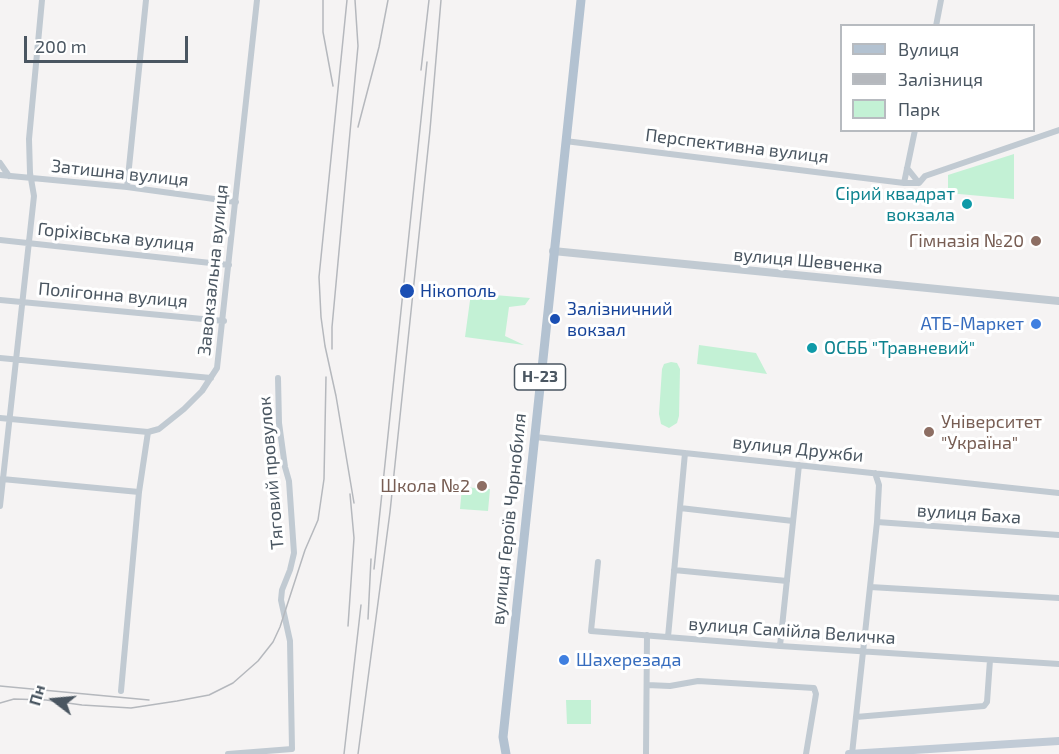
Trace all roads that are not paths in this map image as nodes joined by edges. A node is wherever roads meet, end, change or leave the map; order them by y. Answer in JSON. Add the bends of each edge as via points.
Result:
{"nodes":[{"id":1,"x":42,"y":0,"type":"edge"},
{"id":2,"x":146,"y":0,"type":"edge"},
{"id":3,"x":257,"y":0,"type":"edge"},
{"id":4,"x":581,"y":0,"type":"edge"},
{"id":5,"x":941,"y":0,"type":"edge"},
{"id":6,"x":936,"y":24,"type":"edge"},
{"id":7,"x":1059,"y":130,"type":"edge"},
{"id":8,"x":915,"y":132,"type":"edge"},
{"id":9,"x":565,"y":141,"type":"junction"},
{"id":10,"x":0,"y":163,"type":"edge"},
{"id":11,"x":907,"y":168,"type":"junction"},
{"id":12,"x":0,"y":175,"type":"edge"},
{"id":13,"x":9,"y":176,"type":"junction"},
{"id":14,"x":31,"y":178,"type":"junction"},
{"id":15,"x":904,"y":183,"type":"junction"},
{"id":16,"x":919,"y":183,"type":"junction"},
{"id":17,"x":127,"y":187,"type":"junction"},
{"id":18,"x":236,"y":202,"type":"junction"},
{"id":19,"x":0,"y":240,"type":"edge"},
{"id":20,"x":29,"y":243,"type":"junction"},
{"id":21,"x":553,"y":251,"type":"junction"},
{"id":22,"x":229,"y":264,"type":"junction"},
{"id":23,"x":0,"y":300,"type":"edge"},
{"id":24,"x":1059,"y":301,"type":"edge"},
{"id":25,"x":23,"y":302,"type":"junction"},
{"id":26,"x":224,"y":321,"type":"junction"},
{"id":27,"x":0,"y":358,"type":"edge"},
{"id":28,"x":16,"y":360,"type":"junction"},
{"id":29,"x":211,"y":378,"type":"junction"},
{"id":30,"x":278,"y":378,"type":"dead end"},
{"id":31,"x":0,"y":418,"type":"edge"},
{"id":32,"x":10,"y":419,"type":"junction"},
{"id":33,"x":148,"y":432,"type":"junction"},
{"id":34,"x":535,"y":437,"type":"junction"},
{"id":35,"x":685,"y":453,"type":"junction"},
{"id":36,"x":799,"y":465,"type":"junction"},
{"id":37,"x":875,"y":472,"type":"junction"},
{"id":38,"x":2,"y":479,"type":"edge"},
{"id":39,"x":139,"y":492,"type":"junction"},
{"id":40,"x":1059,"y":493,"type":"edge"},
{"id":41,"x":0,"y":506,"type":"edge"},
{"id":42,"x":680,"y":508,"type":"junction"},
{"id":43,"x":793,"y":521,"type":"junction"},
{"id":44,"x":877,"y":522,"type":"junction"},
{"id":45,"x":1059,"y":535,"type":"edge"},
{"id":46,"x":598,"y":562,"type":"dead end"},
{"id":47,"x":674,"y":570,"type":"junction"},
{"id":48,"x":787,"y":581,"type":"junction"},
{"id":49,"x":870,"y":586,"type":"junction"},
{"id":50,"x":1059,"y":598,"type":"edge"},
{"id":51,"x":647,"y":635,"type":"junction"},
{"id":52,"x":668,"y":637,"type":"junction"},
{"id":53,"x":780,"y":646,"type":"junction"},
{"id":54,"x":863,"y":651,"type":"junction"},
{"id":55,"x":990,"y":660,"type":"junction"},
{"id":56,"x":1059,"y":664,"type":"edge"},
{"id":57,"x":646,"y":685,"type":"junction"},
{"id":58,"x":121,"y":691,"type":"dead end"},
{"id":59,"x":856,"y":717,"type":"junction"},
{"id":60,"x":1059,"y":741,"type":"edge"},
{"id":61,"x":228,"y":754,"type":"edge"},
{"id":62,"x":506,"y":754,"type":"edge"},
{"id":63,"x":646,"y":754,"type":"edge"},
{"id":64,"x":806,"y":754,"type":"edge"},
{"id":65,"x":850,"y":754,"type":"edge"}],
"edges":[{"from":1,"to":14,"type":"street","via":[[29,139]]},
{"from":2,"to":17,"type":"street"},
{"from":3,"to":18,"type":"street","name":"Завокзальна вулиця"},
{"from":4,"to":9,"type":"main road","name":"вулиця Героїв Чорнобиля","number":"Н-23"},
{"from":5,"to":6,"type":"street"},
{"from":7,"to":16,"type":"street","via":[[925,176]]},
{"from":8,"to":11,"type":"street"},
{"from":9,"to":15,"type":"street","name":"Перспективна вулиця"},
{"from":9,"to":21,"type":"main road","name":"вулиця Героїв Чорнобиля","number":"Н-23"},
{"from":10,"to":13,"type":"street"},
{"from":11,"to":15,"type":"street"},
{"from":11,"to":16,"type":"street"},
{"from":12,"to":13,"type":"street","name":"Затишна вулиця"},
{"from":13,"to":14,"type":"street","name":"Затишна вулиця"},
{"from":14,"to":17,"type":"street","name":"Затишна вулиця"},
{"from":14,"to":20,"type":"street","via":[[34,196]]},
{"from":15,"to":16,"type":"street","name":"Перспективна вулиця"},
{"from":17,"to":18,"type":"street","name":"Затишна вулиця"},
{"from":18,"to":22,"type":"street","name":"Завокзальна вулиця"},
{"from":19,"to":20,"type":"street","name":"Горіхівська вулиця"},
{"from":20,"to":22,"type":"street","name":"Горіхівська вулиця"},
{"from":20,"to":25,"type":"street"},
{"from":21,"to":24,"type":"street","name":"вулиця Шевченка"},
{"from":21,"to":34,"type":"main road","name":"вулиця Героїв Чорнобиля","number":"Н-23"},
{"from":22,"to":26,"type":"street","name":"Завокзальна вулиця"},
{"from":23,"to":25,"type":"street","name":"Полігонна вулиця"},
{"from":25,"to":26,"type":"street","name":"Полігонна вулиця"},
{"from":25,"to":28,"type":"street"},
{"from":26,"to":29,"type":"street","name":"Завокзальна вулиця","via":[[217,368]]},
{"from":27,"to":28,"type":"street"},
{"from":28,"to":29,"type":"street"},
{"from":28,"to":32,"type":"street"},
{"from":29,"to":33,"type":"street","name":"Завокзальна вулиця","via":[[184,409],[159,429]]},
{"from":30,"to":61,"type":"street","name":"Тяговий провулок","via":[[279,423],[289,481],[294,553],[281,600],[290,641],[292,749]]},
{"from":31,"to":32,"type":"street"},
{"from":32,"to":33,"type":"street"},
{"from":32,"to":38,"type":"street"},
{"from":33,"to":39,"type":"street"},
{"from":34,"to":35,"type":"street","name":"вулиця Дружби"},
{"from":34,"to":62,"type":"main road","name":"вулиця Героїв Чорнобиля","number":"Н-23","via":[[503,737]]},
{"from":35,"to":36,"type":"street","name":"вулиця Дружби"},
{"from":35,"to":42,"type":"street"},
{"from":36,"to":37,"type":"street","name":"вулиця Дружби"},
{"from":36,"to":43,"type":"street"},
{"from":37,"to":40,"type":"street","name":"вулиця Дружби"},
{"from":37,"to":44,"type":"street","via":[[879,485]]},
{"from":38,"to":39,"type":"street"},
{"from":38,"to":41,"type":"street"},
{"from":39,"to":58,"type":"street"},
{"from":42,"to":43,"type":"street"},
{"from":42,"to":47,"type":"street"},
{"from":43,"to":48,"type":"street"},
{"from":44,"to":45,"type":"street","name":"вулиця Баха"},
{"from":44,"to":49,"type":"street"},
{"from":46,"to":51,"type":"street","name":"вулиця Самійла Величка","via":[[591,631]]},
{"from":47,"to":48,"type":"street"},
{"from":47,"to":52,"type":"street"},
{"from":48,"to":53,"type":"street"},
{"from":49,"to":50,"type":"street"},
{"from":49,"to":54,"type":"street"},
{"from":51,"to":52,"type":"street","name":"вулиця Самійла Величка"},
{"from":51,"to":57,"type":"street"},
{"from":52,"to":53,"type":"street","name":"вулиця Самійла Величка"},
{"from":53,"to":54,"type":"street","name":"вулиця Самійла Величка"},
{"from":54,"to":55,"type":"street","name":"вулиця Самійла Величка"},
{"from":54,"to":59,"type":"street"},
{"from":55,"to":56,"type":"street","name":"вулиця Самійла Величка"},
{"from":55,"to":59,"type":"street","via":[[984,706]]},
{"from":57,"to":63,"type":"street"},
{"from":57,"to":64,"type":"street","via":[[698,681],[814,688]]},
{"from":59,"to":65,"type":"street"},
{"from":60,"to":65,"type":"main road"}]}
